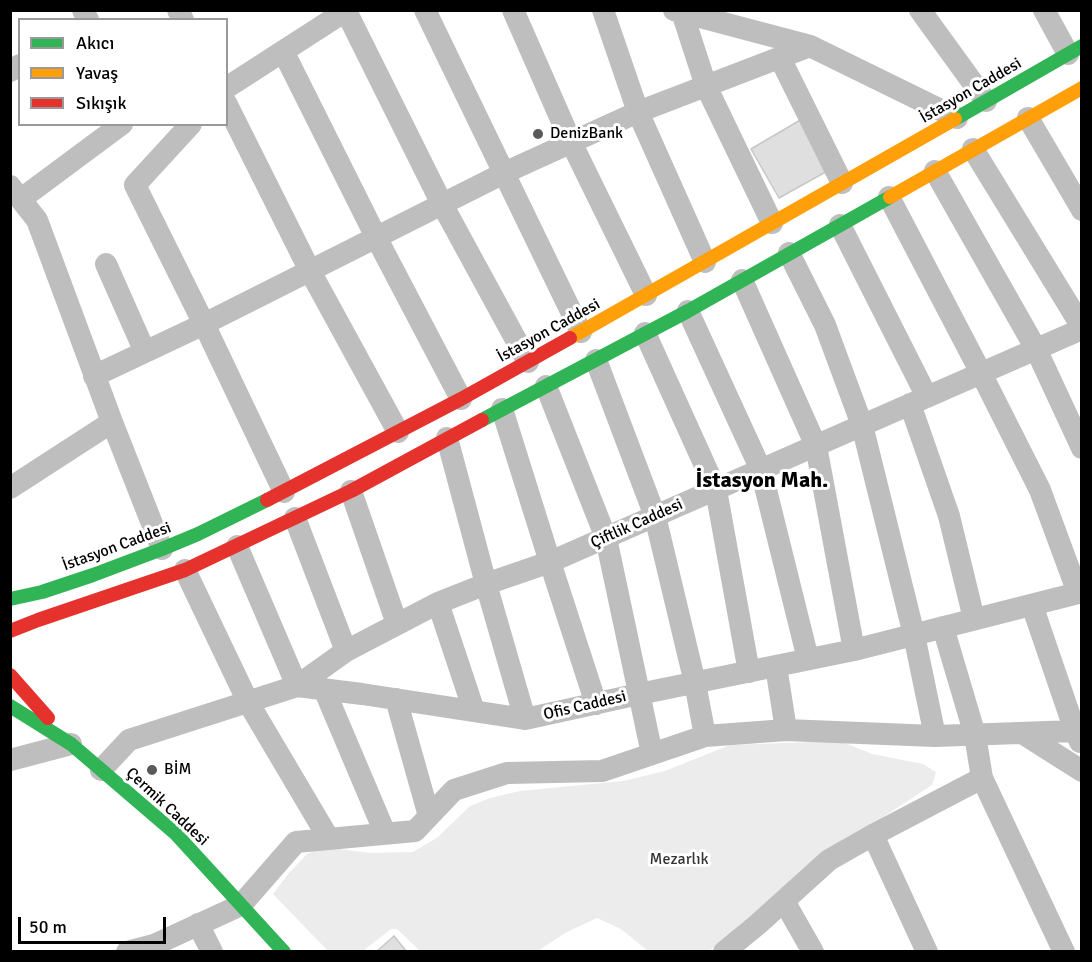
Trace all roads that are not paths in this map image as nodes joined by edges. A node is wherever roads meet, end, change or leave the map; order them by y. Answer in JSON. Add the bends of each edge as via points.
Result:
{"nodes":[{"id":1,"x":425,"y":10,"type":"edge"},
{"id":2,"x":513,"y":10,"type":"edge"},
{"id":3,"x":603,"y":10,"type":"edge"},
{"id":4,"x":920,"y":10,"type":"edge"},
{"id":5,"x":1044,"y":10,"type":"edge"},
{"id":6,"x":680,"y":11,"type":"edge"},
{"id":7,"x":338,"y":13,"type":"edge"},
{"id":8,"x":810,"y":46,"type":"junction"},
{"id":9,"x":1075,"y":50,"type":"edge"},
{"id":10,"x":282,"y":51,"type":"junction"},
{"id":11,"x":780,"y":58,"type":"junction"},
{"id":12,"x":706,"y":86,"type":"junction"},
{"id":13,"x":228,"y":87,"type":"edge"},
{"id":14,"x":1082,"y":88,"type":"edge"},
{"id":15,"x":986,"y":101,"type":"junction"},
{"id":16,"x":228,"y":107,"type":"edge"},
{"id":17,"x":638,"y":112,"type":"junction"},
{"id":18,"x":957,"y":118,"type":"junction"},
{"id":19,"x":1028,"y":118,"type":"junction"},
{"id":20,"x":120,"y":126,"type":"edge"},
{"id":21,"x":189,"y":126,"type":"edge"},
{"id":22,"x":571,"y":142,"type":"junction"},
{"id":23,"x":973,"y":149,"type":"junction"},
{"id":24,"x":935,"y":171,"type":"junction"},
{"id":25,"x":504,"y":173,"type":"junction"},
{"id":26,"x":842,"y":183,"type":"junction"},
{"id":27,"x":16,"y":193,"type":"edge"},
{"id":28,"x":889,"y":197,"type":"junction"},
{"id":29,"x":442,"y":204,"type":"junction"},
{"id":30,"x":1082,"y":210,"type":"edge"},
{"id":31,"x":772,"y":223,"type":"junction"},
{"id":32,"x":840,"y":225,"type":"junction"},
{"id":33,"x":376,"y":237,"type":"junction"},
{"id":34,"x":789,"y":253,"type":"junction"},
{"id":35,"x":705,"y":262,"type":"junction"},
{"id":36,"x":106,"y":264,"type":"dead end"},
{"id":37,"x":310,"y":271,"type":"junction"},
{"id":38,"x":742,"y":280,"type":"junction"},
{"id":39,"x":646,"y":295,"type":"junction"},
{"id":40,"x":688,"y":311,"type":"junction"},
{"id":41,"x":204,"y":324,"type":"junction"},
{"id":42,"x":1082,"y":328,"type":"edge"},
{"id":43,"x":581,"y":332,"type":"junction"},
{"id":44,"x":645,"y":333,"type":"junction"},
{"id":45,"x":1036,"y":349,"type":"junction"},
{"id":46,"x":145,"y":352,"type":"junction"},
{"id":47,"x":596,"y":360,"type":"junction"},
{"id":48,"x":528,"y":362,"type":"junction"},
{"id":49,"x":981,"y":373,"type":"junction"},
{"id":50,"x":94,"y":376,"type":"junction"},
{"id":51,"x":546,"y":386,"type":"junction"},
{"id":52,"x":461,"y":399,"type":"junction"},
{"id":53,"x":919,"y":400,"type":"junction"},
{"id":54,"x":502,"y":408,"type":"junction"},
{"id":55,"x":112,"y":422,"type":"junction"},
{"id":56,"x":862,"y":425,"type":"junction"},
{"id":57,"x":398,"y":432,"type":"junction"},
{"id":58,"x":447,"y":438,"type":"junction"},
{"id":59,"x":816,"y":446,"type":"junction"},
{"id":60,"x":1082,"y":448,"type":"edge"},
{"id":61,"x":761,"y":470,"type":"junction"},
{"id":62,"x":10,"y":488,"type":"edge"},
{"id":63,"x":716,"y":490,"type":"junction"},
{"id":64,"x":351,"y":491,"type":"junction"},
{"id":65,"x":284,"y":492,"type":"junction"},
{"id":66,"x":655,"y":516,"type":"junction"},
{"id":67,"x":296,"y":518,"type":"junction"},
{"id":68,"x":606,"y":538,"type":"junction"},
{"id":69,"x":237,"y":546,"type":"junction"},
{"id":70,"x":162,"y":549,"type":"junction"},
{"id":71,"x":550,"y":562,"type":"junction"},
{"id":72,"x":185,"y":570,"type":"junction"},
{"id":73,"x":486,"y":584,"type":"junction"},
{"id":74,"x":1080,"y":593,"type":"edge"},
{"id":75,"x":10,"y":599,"type":"edge"},
{"id":76,"x":438,"y":603,"type":"junction"},
{"id":77,"x":1032,"y":605,"type":"junction"},
{"id":78,"x":974,"y":620,"type":"junction"},
{"id":79,"x":397,"y":624,"type":"junction"},
{"id":80,"x":943,"y":627,"type":"junction"},
{"id":81,"x":10,"y":631,"type":"edge"},
{"id":82,"x":914,"y":635,"type":"junction"},
{"id":83,"x":854,"y":650,"type":"junction"},
{"id":84,"x":346,"y":651,"type":"junction"},
{"id":85,"x":808,"y":659,"type":"junction"},
{"id":86,"x":776,"y":666,"type":"junction"},
{"id":87,"x":749,"y":672,"type":"junction"},
{"id":88,"x":10,"y":675,"type":"edge"},
{"id":89,"x":694,"y":683,"type":"junction"},
{"id":90,"x":297,"y":686,"type":"junction"},
{"id":91,"x":324,"y":689,"type":"junction"},
{"id":92,"x":639,"y":694,"type":"junction"},
{"id":93,"x":396,"y":699,"type":"junction"},
{"id":94,"x":248,"y":702,"type":"junction"},
{"id":95,"x":596,"y":704,"type":"junction"},
{"id":96,"x":10,"y":706,"type":"edge"},
{"id":97,"x":474,"y":711,"type":"junction"},
{"id":98,"x":525,"y":719,"type":"junction"},
{"id":99,"x":786,"y":730,"type":"junction"},
{"id":100,"x":1022,"y":733,"type":"junction"},
{"id":101,"x":975,"y":735,"type":"junction"},
{"id":102,"x":1079,"y":735,"type":"edge"},
{"id":103,"x":705,"y":736,"type":"junction"},
{"id":104,"x":936,"y":736,"type":"junction"},
{"id":105,"x":70,"y":744,"type":"junction"},
{"id":106,"x":652,"y":754,"type":"junction"},
{"id":107,"x":10,"y":760,"type":"edge"},
{"id":108,"x":101,"y":770,"type":"junction"},
{"id":109,"x":1082,"y":771,"type":"edge"},
{"id":110,"x":982,"y":778,"type":"junction"},
{"id":111,"x":429,"y":816,"type":"junction"},
{"id":112,"x":385,"y":833,"type":"junction"},
{"id":113,"x":873,"y":835,"type":"junction"},
{"id":114,"x":329,"y":839,"type":"junction"},
{"id":115,"x":784,"y":901,"type":"junction"},
{"id":116,"x":241,"y":905,"type":"junction"},
{"id":117,"x":198,"y":924,"type":"junction"},
{"id":118,"x":155,"y":948,"type":"edge"},
{"id":119,"x":126,"y":951,"type":"edge"},
{"id":120,"x":212,"y":951,"type":"edge"},
{"id":121,"x":284,"y":951,"type":"edge"},
{"id":122,"x":724,"y":951,"type":"edge"},
{"id":123,"x":813,"y":951,"type":"edge"},
{"id":124,"x":927,"y":951,"type":"edge"},
{"id":125,"x":1064,"y":951,"type":"edge"}],
"edges":[{"from":1,"to":25,"type":"street"},
{"from":2,"to":22,"type":"street"},
{"from":3,"to":17,"type":"street"},
{"from":4,"to":15,"type":"street"},
{"from":5,"to":9,"type":"street"},
{"from":6,"to":8,"type":"street"},
{"from":6,"to":12,"type":"street"},
{"from":7,"to":10,"type":"street"},
{"from":7,"to":29,"type":"street"},
{"from":8,"to":11,"type":"street"},
{"from":8,"to":18,"type":"street"},
{"from":9,"to":15,"type":"main road","name":"İstasyon Caddesi"},
{"from":10,"to":13,"type":"street"},
{"from":10,"to":33,"type":"street"},
{"from":11,"to":12,"type":"street"},
{"from":11,"to":26,"type":"street"},
{"from":12,"to":17,"type":"street"},
{"from":12,"to":31,"type":"street"},
{"from":14,"to":19,"type":"main road"},
{"from":15,"to":18,"type":"main road","name":"İstasyon Caddesi"},
{"from":16,"to":37,"type":"street"},
{"from":17,"to":22,"type":"street"},
{"from":17,"to":35,"type":"street"},
{"from":18,"to":26,"type":"main road","name":"İstasyon Caddesi"},
{"from":19,"to":23,"type":"main road"},
{"from":19,"to":30,"type":"street"},
{"from":20,"to":27,"type":"street"},
{"from":21,"to":41,"type":"street","via":[[135,185]]},
{"from":22,"to":25,"type":"street"},
{"from":22,"to":39,"type":"street"},
{"from":23,"to":24,"type":"main road"},
{"from":23,"to":42,"type":"street"},
{"from":24,"to":28,"type":"main road"},
{"from":24,"to":45,"type":"street"},
{"from":25,"to":29,"type":"street"},
{"from":25,"to":43,"type":"street"},
{"from":26,"to":31,"type":"main road","name":"İstasyon Caddesi"},
{"from":27,"to":50,"type":"street","via":[[37,220]]},
{"from":28,"to":32,"type":"main road"},
{"from":28,"to":49,"type":"street"},
{"from":29,"to":33,"type":"street"},
{"from":29,"to":48,"type":"street"},
{"from":31,"to":35,"type":"main road","name":"İstasyon Caddesi"},
{"from":32,"to":34,"type":"main road"},
{"from":32,"to":53,"type":"street"},
{"from":33,"to":37,"type":"street"},
{"from":33,"to":52,"type":"street"},
{"from":34,"to":38,"type":"main road"},
{"from":34,"to":56,"type":"street","via":[[825,325]]},
{"from":35,"to":39,"type":"main road","name":"İstasyon Caddesi"},
{"from":36,"to":46,"type":"street"},
{"from":37,"to":41,"type":"street"},
{"from":37,"to":57,"type":"street"},
{"from":38,"to":40,"type":"main road"},
{"from":38,"to":59,"type":"street"},
{"from":39,"to":43,"type":"main road","name":"İstasyon Caddesi"},
{"from":40,"to":44,"type":"main road"},
{"from":40,"to":61,"type":"street"},
{"from":41,"to":46,"type":"street"},
{"from":41,"to":65,"type":"street"},
{"from":42,"to":45,"type":"street","name":"Çiftlik Caddesi"},
{"from":43,"to":48,"type":"main road","name":"İstasyon Caddesi"},
{"from":44,"to":47,"type":"main road"},
{"from":44,"to":63,"type":"street"},
{"from":45,"to":49,"type":"street","name":"Çiftlik Caddesi"},
{"from":45,"to":60,"type":"street"},
{"from":46,"to":50,"type":"street"},
{"from":47,"to":51,"type":"main road"},
{"from":47,"to":66,"type":"street"},
{"from":48,"to":52,"type":"main road","name":"İstasyon Caddesi"},
{"from":49,"to":53,"type":"street","name":"Çiftlik Caddesi"},
{"from":49,"to":74,"type":"street","via":[[1040,490]]},
{"from":50,"to":55,"type":"street"},
{"from":51,"to":54,"type":"main road"},
{"from":51,"to":68,"type":"street"},
{"from":52,"to":57,"type":"main road","name":"İstasyon Caddesi"},
{"from":53,"to":56,"type":"street","name":"Çiftlik Caddesi"},
{"from":53,"to":78,"type":"street"},
{"from":54,"to":58,"type":"main road"},
{"from":54,"to":71,"type":"street"},
{"from":55,"to":62,"type":"street"},
{"from":55,"to":70,"type":"street"},
{"from":56,"to":59,"type":"street","name":"Çiftlik Caddesi"},
{"from":56,"to":82,"type":"street"},
{"from":57,"to":65,"type":"main road","name":"İstasyon Caddesi"},
{"from":58,"to":64,"type":"main road"},
{"from":58,"to":73,"type":"street"},
{"from":59,"to":61,"type":"street","name":"Çiftlik Caddesi"},
{"from":59,"to":83,"type":"street"},
{"from":61,"to":63,"type":"street","name":"Çiftlik Caddesi"},
{"from":61,"to":85,"type":"street"},
{"from":63,"to":66,"type":"street","name":"Çiftlik Caddesi"},
{"from":63,"to":87,"type":"street"},
{"from":64,"to":67,"type":"main road"},
{"from":64,"to":79,"type":"street"},
{"from":65,"to":70,"type":"main road","name":"İstasyon Caddesi"},
{"from":66,"to":68,"type":"street","name":"Çiftlik Caddesi"},
{"from":66,"to":89,"type":"street"},
{"from":67,"to":69,"type":"main road"},
{"from":67,"to":84,"type":"street"},
{"from":68,"to":71,"type":"street","name":"Çiftlik Caddesi"},
{"from":68,"to":92,"type":"street"},
{"from":69,"to":72,"type":"main road"},
{"from":69,"to":90,"type":"street"},
{"from":70,"to":75,"type":"main road","name":"İstasyon Caddesi","via":[[83,579]]},
{"from":71,"to":73,"type":"street","name":"Çiftlik Caddesi"},
{"from":71,"to":95,"type":"street"},
{"from":72,"to":81,"type":"main road"},
{"from":72,"to":94,"type":"street"},
{"from":73,"to":76,"type":"street","name":"Çiftlik Caddesi"},
{"from":73,"to":98,"type":"street"},
{"from":74,"to":77,"type":"street","name":"Ofis Caddesi"},
{"from":76,"to":79,"type":"street","name":"Çiftlik Caddesi"},
{"from":76,"to":97,"type":"street"},
{"from":77,"to":78,"type":"street","name":"Ofis Caddesi"},
{"from":77,"to":102,"type":"street"},
{"from":78,"to":80,"type":"street","name":"Ofis Caddesi"},
{"from":79,"to":84,"type":"street","name":"Çiftlik Caddesi"},
{"from":80,"to":82,"type":"street","name":"Ofis Caddesi"},
{"from":80,"to":101,"type":"street"},
{"from":82,"to":83,"type":"street","name":"Ofis Caddesi"},
{"from":82,"to":104,"type":"street"},
{"from":83,"to":85,"type":"street","name":"Ofis Caddesi"},
{"from":84,"to":90,"type":"street","name":"Çiftlik Caddesi"},
{"from":85,"to":86,"type":"street","name":"Ofis Caddesi"},
{"from":86,"to":87,"type":"street","name":"Ofis Caddesi"},
{"from":86,"to":99,"type":"street"},
{"from":87,"to":89,"type":"street","name":"Ofis Caddesi"},
{"from":88,"to":105,"type":"main road"},
{"from":89,"to":92,"type":"street","name":"Ofis Caddesi"},
{"from":89,"to":103,"type":"street"},
{"from":90,"to":91,"type":"street","name":"Ofis Caddesi"},
{"from":90,"to":94,"type":"street","name":"Ofis Caddesi"},
{"from":91,"to":93,"type":"street","name":"Ofis Caddesi"},
{"from":91,"to":112,"type":"street"},
{"from":92,"to":95,"type":"street","name":"Ofis Caddesi"},
{"from":92,"to":106,"type":"street"},
{"from":93,"to":97,"type":"street","name":"Ofis Caddesi"},
{"from":93,"to":111,"type":"street"},
{"from":94,"to":108,"type":"street","name":"Ofis Caddesi","via":[[129,740]]},
{"from":94,"to":114,"type":"street"},
{"from":95,"to":98,"type":"street","name":"Ofis Caddesi"},
{"from":96,"to":105,"type":"main road","name":"Çermik Caddesi"},
{"from":97,"to":98,"type":"street","name":"Ofis Caddesi"},
{"from":99,"to":103,"type":"street"},
{"from":99,"to":104,"type":"street"},
{"from":100,"to":101,"type":"street"},
{"from":100,"to":102,"type":"street"},
{"from":100,"to":109,"type":"street"},
{"from":101,"to":104,"type":"street"},
{"from":101,"to":110,"type":"street"},
{"from":103,"to":106,"type":"street"},
{"from":105,"to":107,"type":"street"},
{"from":105,"to":108,"type":"main road","name":"Çermik Caddesi"},
{"from":106,"to":111,"type":"street","via":[[602,771],[507,773],[454,790]]},
{"from":108,"to":116,"type":"main road","name":"Çermik Caddesi","via":[[176,834]]},
{"from":110,"to":113,"type":"street"},
{"from":110,"to":125,"type":"street"},
{"from":111,"to":112,"type":"street","via":[[415,831]]},
{"from":112,"to":114,"type":"street"},
{"from":113,"to":115,"type":"street","via":[[829,860]]},
{"from":113,"to":124,"type":"street"},
{"from":114,"to":116,"type":"street","via":[[296,842]]},
{"from":115,"to":122,"type":"street"},
{"from":115,"to":123,"type":"street"},
{"from":116,"to":117,"type":"street"},
{"from":116,"to":121,"type":"main road","name":"Çermik Caddesi"},
{"from":117,"to":118,"type":"street"},
{"from":117,"to":120,"type":"street"},
{"from":118,"to":119,"type":"street"}]}
